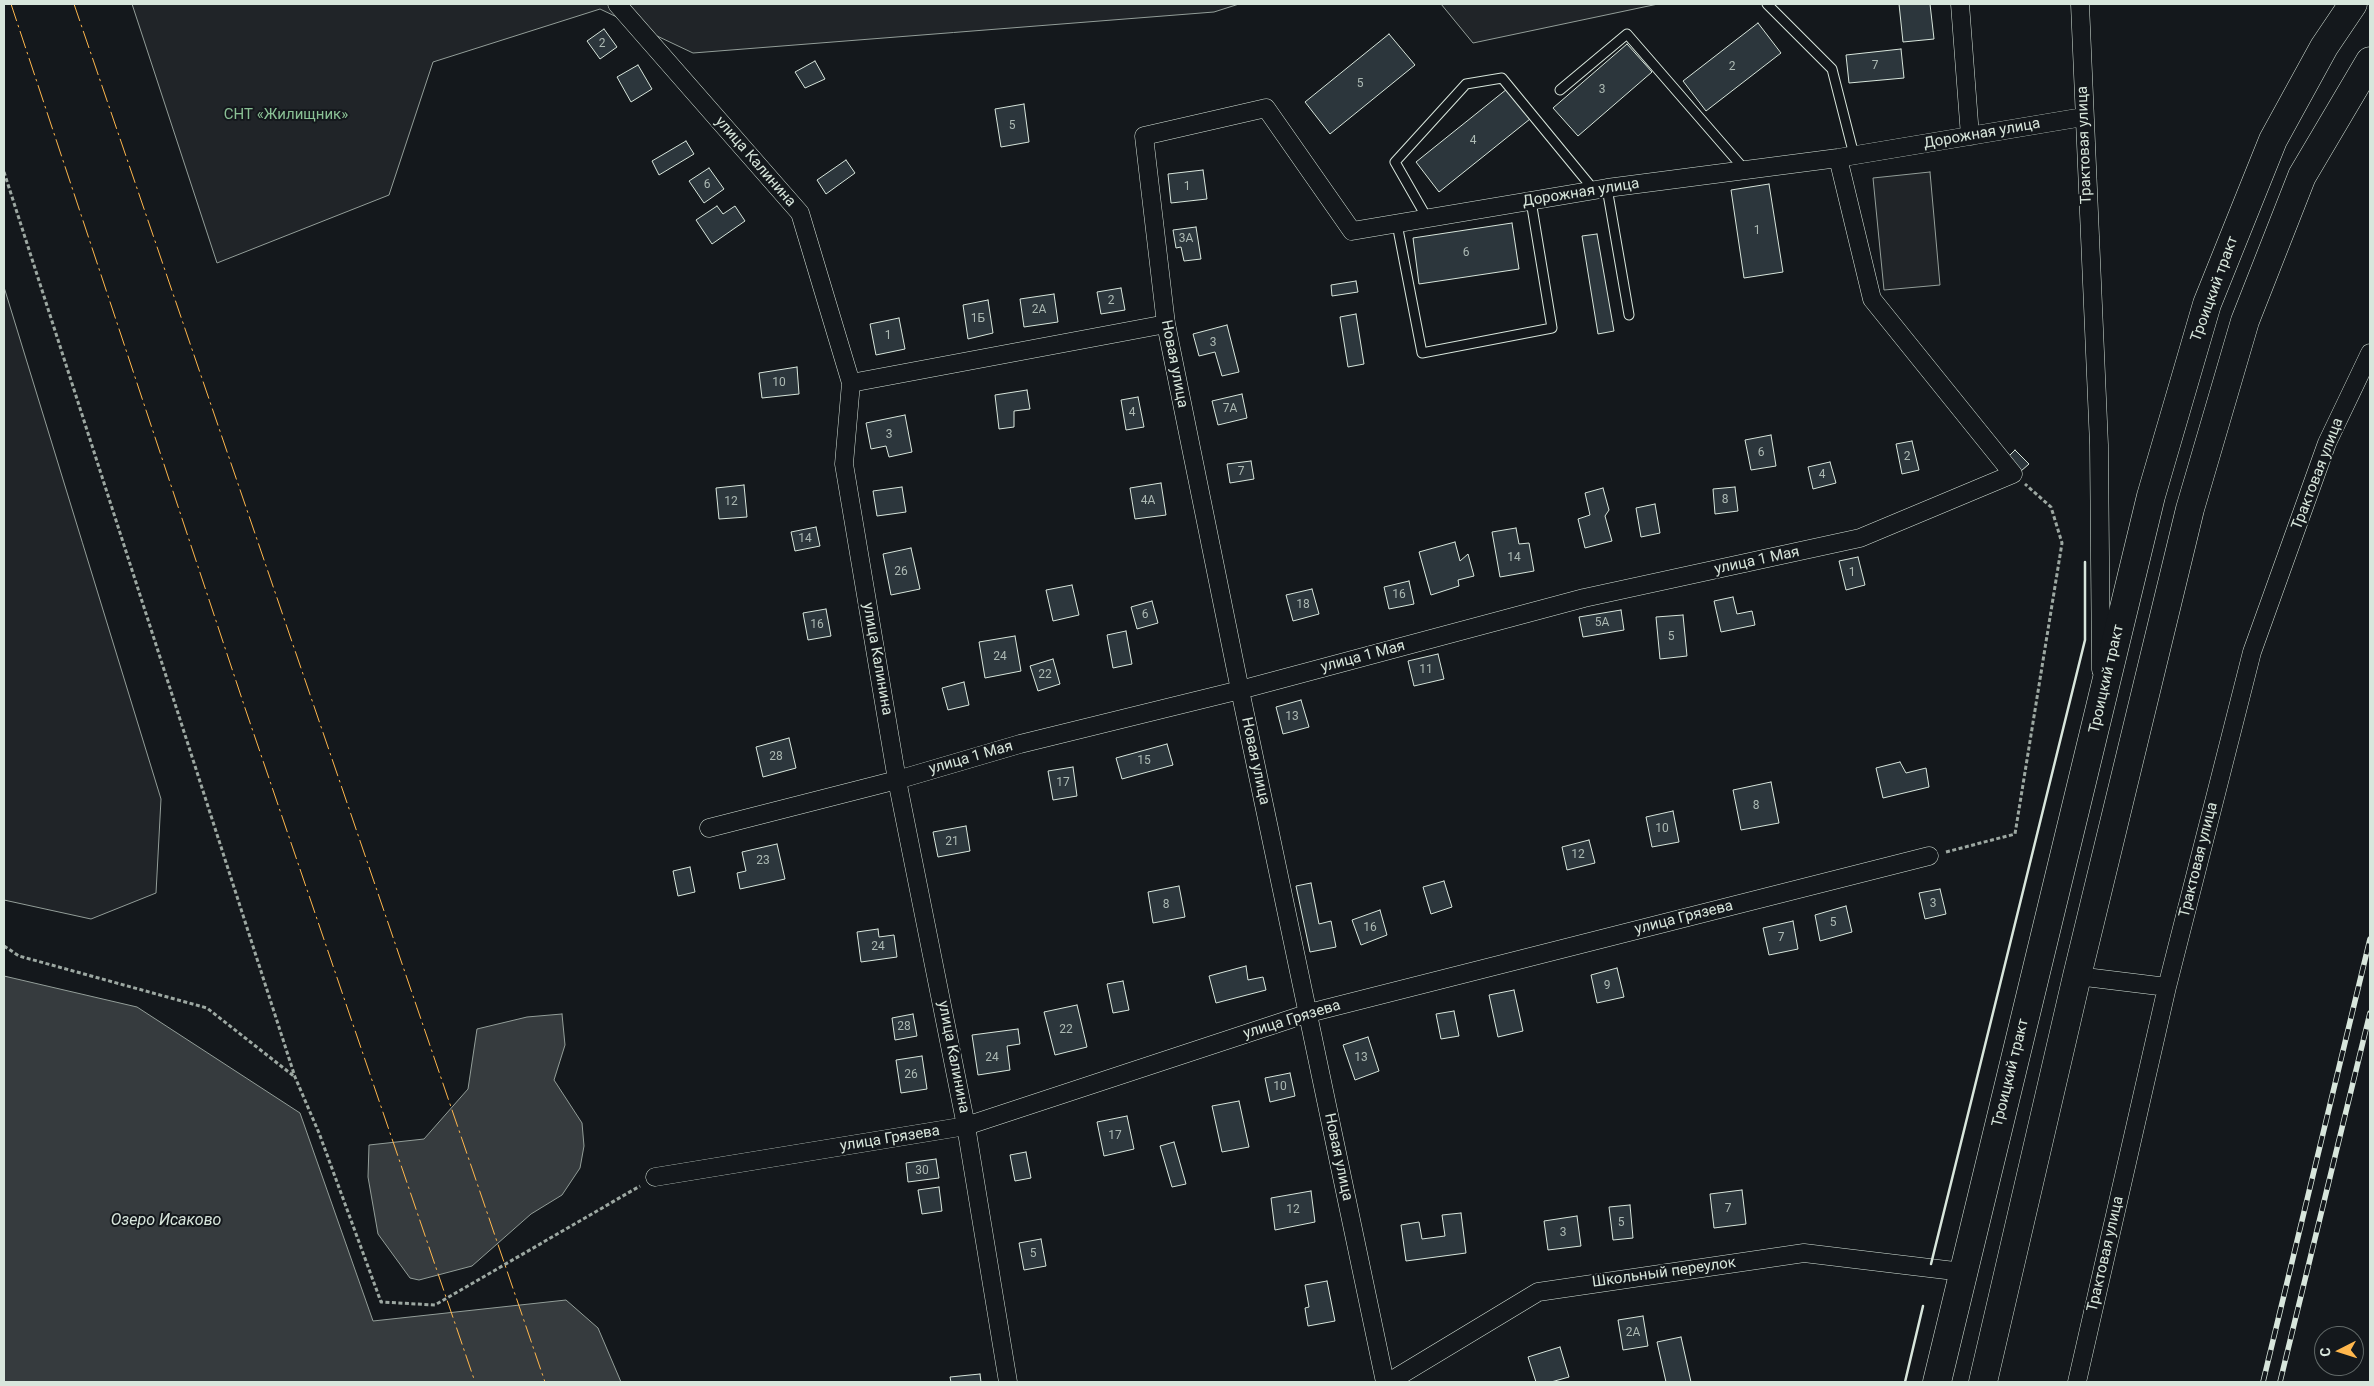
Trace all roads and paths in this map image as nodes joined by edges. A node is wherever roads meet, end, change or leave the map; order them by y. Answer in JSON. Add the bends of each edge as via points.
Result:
{"nodes":[{"id":1,"x":617,"y":4,"type":"edge"},
{"id":2,"x":1767,"y":4,"type":"edge"},
{"id":3,"x":1960,"y":4,"type":"edge"},
{"id":4,"x":2080,"y":4,"type":"edge"},
{"id":5,"x":2353,"y":4,"type":"edge"},
{"id":6,"x":2370,"y":61,"type":"edge"},
{"id":7,"x":1560,"y":90,"type":"dead end"},
{"id":8,"x":2083,"y":116,"type":"junction"},
{"id":9,"x":1144,"y":136,"type":"joint"},
{"id":10,"x":1970,"y":136,"type":"junction"},
{"id":11,"x":1846,"y":156,"type":"junction"},
{"id":12,"x":1745,"y":170,"type":"junction"},
{"id":13,"x":4,"y":172,"type":"edge"},
{"id":14,"x":1601,"y":189,"type":"junction"},
{"id":15,"x":1531,"y":201,"type":"junction"},
{"id":16,"x":1427,"y":218,"type":"junction"},
{"id":17,"x":1397,"y":224,"type":"junction"},
{"id":18,"x":1629,"y":315,"type":"dead end"},
{"id":19,"x":1166,"y":324,"type":"junction"},
{"id":20,"x":2370,"y":353,"type":"edge"},
{"id":21,"x":851,"y":382,"type":"junction"},
{"id":22,"x":2013,"y":474,"type":"junction"},
{"id":23,"x":1240,"y":690,"type":"junction"},
{"id":24,"x":2101,"y":706,"type":"junction"},
{"id":25,"x":897,"y":780,"type":"junction"},
{"id":26,"x":709,"y":828,"type":"dead end"},
{"id":27,"x":1929,"y":856,"type":"joint"},
{"id":28,"x":4,"y":946,"type":"edge"},
{"id":29,"x":2076,"y":976,"type":"junction"},
{"id":30,"x":2167,"y":987,"type":"junction"},
{"id":31,"x":1309,"y":1013,"type":"junction"},
{"id":32,"x":295,"y":1077,"type":"junction"},
{"id":33,"x":966,"y":1126,"type":"junction"},
{"id":34,"x":655,"y":1177,"type":"joint"},
{"id":35,"x":1963,"y":1272,"type":"junction"},
{"id":36,"x":1008,"y":1382,"type":"edge"},
{"id":37,"x":1385,"y":1382,"type":"edge"},
{"id":38,"x":1389,"y":1382,"type":"edge"},
{"id":39,"x":1936,"y":1382,"type":"edge"},
{"id":40,"x":1983,"y":1382,"type":"edge"},
{"id":41,"x":2077,"y":1382,"type":"edge"}],
"edges":[{"from":1,"to":21,"type":"street","name":"улица Калинина","via":[[800,213]]},
{"from":2,"to":11,"type":"lane","via":[[1832,69]]},
{"from":3,"to":10,"type":"street"},
{"from":4,"to":8,"type":"street","name":"Трактовая улица"},
{"from":5,"to":24,"type":"main road","name":"Троицкий тракт","via":[[2324,47],[2273,140],[2207,304],[2151,496]]},
{"from":6,"to":29,"type":"main road","via":[[2302,176],[2245,320],[2190,509]]},
{"from":7,"to":12,"type":"lane","via":[[1627,34]]},
{"from":8,"to":10,"type":"street","name":"Дорожная улица"},
{"from":8,"to":24,"type":"street","name":"Трактовая улица","via":[[2099,445]]},
{"from":9,"to":17,"type":"street","name":"Дорожная улица","via":[[1266,108],[1352,231]]},
{"from":9,"to":19,"type":"street","name":"Новая улица"},
{"from":10,"to":11,"type":"street","name":"Дорожная улица"},
{"from":11,"to":12,"type":"street","name":"Дорожная улица"},
{"from":11,"to":22,"type":"street","via":[[1872,299]]},
{"from":12,"to":14,"type":"street","name":"Дорожная улица"},
{"from":13,"to":32,"type":"path"},
{"from":14,"to":15,"type":"street","name":"Дорожная улица"},
{"from":14,"to":16,"type":"lane","via":[[1502,78],[1466,84],[1395,162]]},
{"from":14,"to":18,"type":"lane"},
{"from":15,"to":16,"type":"street","name":"Дорожная улица"},
{"from":15,"to":17,"type":"lane","via":[[1552,328],[1422,353]]},
{"from":16,"to":17,"type":"street","name":"Дорожная улица"},
{"from":19,"to":21,"type":"street"},
{"from":19,"to":23,"type":"street","name":"Новая улица"},
{"from":20,"to":30,"type":"street","name":"Трактовая улица","via":[[2327,443],[2252,652]]},
{"from":21,"to":25,"type":"street","name":"улица Калинина","via":[[844,464]]},
{"from":22,"to":23,"type":"street","name":"улица 1 Мая","via":[[1860,538],[1584,598]]},
{"from":22,"to":27,"type":"path","via":[[2051,506],[2062,542],[2015,834]]},
{"from":23,"to":25,"type":"street","name":"улица 1 Мая","via":[[1020,744]]},
{"from":23,"to":31,"type":"street","name":"Новая улица"},
{"from":24,"to":35,"type":"main road","name":"Троицкий тракт"},
{"from":25,"to":26,"type":"street","name":"улица 1 Мая"},
{"from":25,"to":33,"type":"street","name":"улица Калинина"},
{"from":27,"to":31,"type":"street","name":"улица Грязева"},
{"from":28,"to":32,"type":"path","via":[[19,956],[207,1008]]},
{"from":29,"to":30,"type":"street"},
{"from":29,"to":40,"type":"main road"},
{"from":30,"to":41,"type":"street","name":"Трактовая улица"},
{"from":31,"to":33,"type":"street","name":"улица Грязева"},
{"from":31,"to":37,"type":"street","name":"Новая улица"},
{"from":32,"to":34,"type":"path","via":[[319,1132],[381,1302],[435,1305]]},
{"from":33,"to":34,"type":"street","name":"улица Грязева"},
{"from":33,"to":36,"type":"street","name":"улица Калинина"},
{"from":35,"to":38,"type":"street","name":"Школьный переулок","via":[[1804,1253],[1538,1292]]},
{"from":35,"to":39,"type":"main road","name":"Троицкий тракт"}]}
